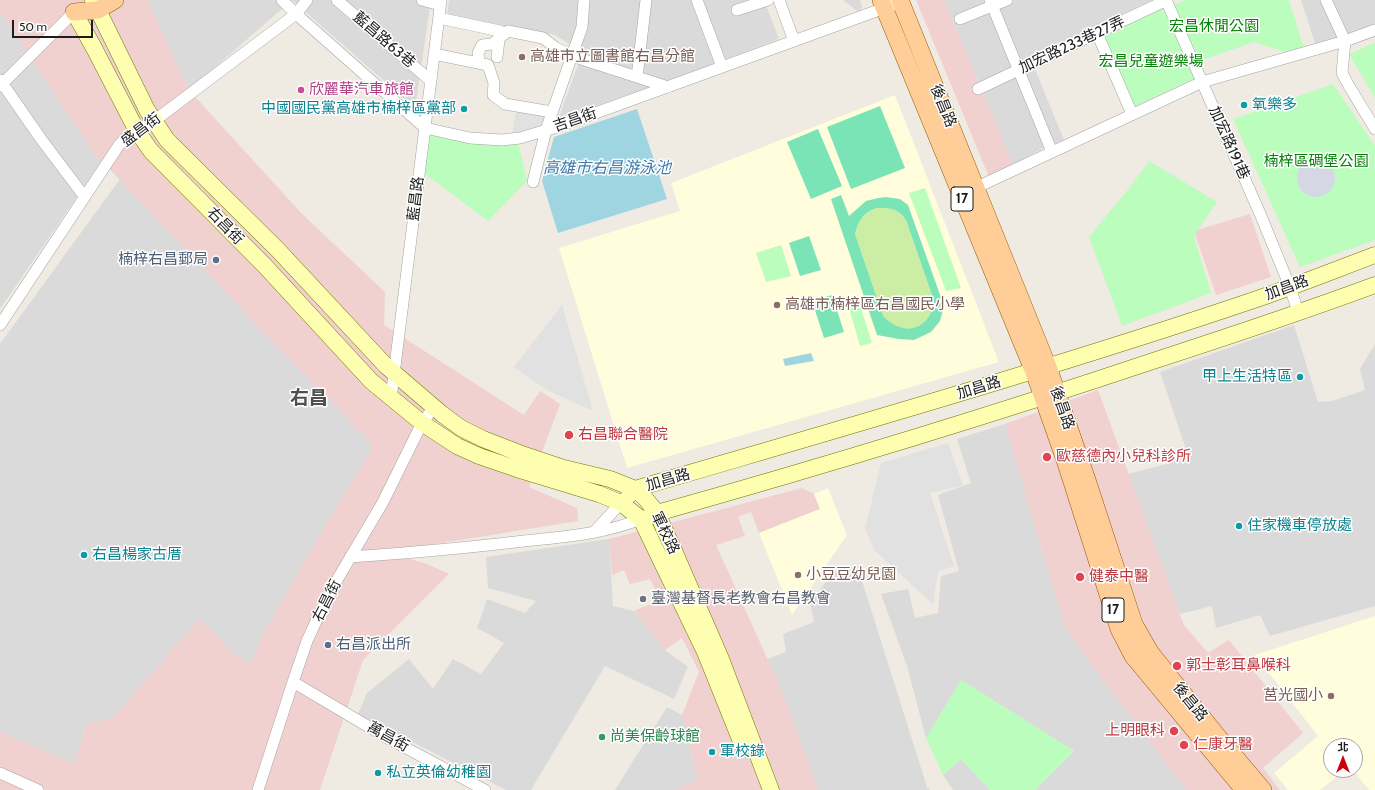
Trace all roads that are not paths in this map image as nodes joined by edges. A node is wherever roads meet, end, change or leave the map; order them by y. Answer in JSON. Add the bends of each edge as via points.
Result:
{"nodes":[{"id":1,"x":115,"y":0,"type":"edge"},
{"id":2,"x":282,"y":0,"type":"edge"},
{"id":3,"x":307,"y":0,"type":"edge"},
{"id":4,"x":337,"y":0,"type":"edge"},
{"id":5,"x":422,"y":0,"type":"edge"},
{"id":6,"x":584,"y":0,"type":"edge"},
{"id":7,"x":646,"y":0,"type":"edge"},
{"id":8,"x":697,"y":0,"type":"edge"},
{"id":9,"x":768,"y":0,"type":"edge"},
{"id":10,"x":779,"y":0,"type":"edge"},
{"id":11,"x":1007,"y":0,"type":"edge"},
{"id":12,"x":1166,"y":0,"type":"edge"},
{"id":13,"x":1326,"y":0,"type":"edge"},
{"id":14,"x":901,"y":1,"type":"edge"},
{"id":15,"x":93,"y":3,"type":"edge"},
{"id":16,"x":440,"y":3,"type":"edge"},
{"id":17,"x":991,"y":3,"type":"edge"},
{"id":18,"x":883,"y":4,"type":"edge"},
{"id":19,"x":71,"y":6,"type":"edge"},
{"id":20,"x":737,"y":10,"type":"dead end"},
{"id":21,"x":296,"y":14,"type":"junction"},
{"id":22,"x":438,"y":18,"type":"junction"},
{"id":23,"x":960,"y":18,"type":"dead end"},
{"id":24,"x":1375,"y":30,"type":"edge"},
{"id":25,"x":1097,"y":33,"type":"junction"},
{"id":26,"x":794,"y":41,"type":"junction"},
{"id":27,"x":1345,"y":41,"type":"junction"},
{"id":28,"x":434,"y":54,"type":"junction"},
{"id":29,"x":572,"y":56,"type":"junction"},
{"id":30,"x":497,"y":57,"type":"dead end"},
{"id":31,"x":480,"y":63,"type":"junction"},
{"id":32,"x":722,"y":67,"type":"junction"},
{"id":33,"x":1018,"y":70,"type":"junction"},
{"id":34,"x":637,"y":77,"type":"junction"},
{"id":35,"x":431,"y":81,"type":"junction"},
{"id":36,"x":1202,"y":82,"type":"junction"},
{"id":37,"x":1,"y":83,"type":"edge"},
{"id":38,"x":668,"y":87,"type":"junction"},
{"id":39,"x":978,"y":89,"type":"dead end"},
{"id":40,"x":552,"y":112,"type":"junction"},
{"id":41,"x":1132,"y":114,"type":"junction"},
{"id":42,"x":154,"y":120,"type":"junction"},
{"id":43,"x":425,"y":128,"type":"junction"},
{"id":44,"x":1375,"y":129,"type":"edge"},
{"id":45,"x":546,"y":130,"type":"junction"},
{"id":46,"x":137,"y":131,"type":"junction"},
{"id":47,"x":1052,"y":152,"type":"junction"},
{"id":48,"x":533,"y":182,"type":"dead end"},
{"id":49,"x":976,"y":188,"type":"junction"},
{"id":50,"x":960,"y":195,"type":"junction"},
{"id":51,"x":84,"y":196,"type":"junction"},
{"id":52,"x":1375,"y":255,"type":"edge"},
{"id":53,"x":1375,"y":285,"type":"edge"},
{"id":54,"x":1290,"y":287,"type":"junction"},
{"id":55,"x":1298,"y":312,"type":"junction"},
{"id":56,"x":0,"y":325,"type":"edge"},
{"id":57,"x":1040,"y":369,"type":"junction"},
{"id":58,"x":394,"y":373,"type":"junction"},
{"id":59,"x":1050,"y":396,"type":"junction"},
{"id":60,"x":391,"y":398,"type":"junction"},
{"id":61,"x":434,"y":407,"type":"junction"},
{"id":62,"x":422,"y":423,"type":"junction"},
{"id":63,"x":635,"y":489,"type":"junction"},
{"id":64,"x":621,"y":503,"type":"junction"},
{"id":65,"x":657,"y":513,"type":"junction"},
{"id":66,"x":641,"y":520,"type":"junction"},
{"id":67,"x":594,"y":532,"type":"junction"},
{"id":68,"x":350,"y":557,"type":"junction"},
{"id":69,"x":293,"y":682,"type":"junction"},
{"id":70,"x":0,"y":773,"type":"edge"},
{"id":71,"x":38,"y":790,"type":"edge"},
{"id":72,"x":258,"y":790,"type":"edge"},
{"id":73,"x":485,"y":790,"type":"edge"},
{"id":74,"x":760,"y":790,"type":"edge"},
{"id":75,"x":771,"y":790,"type":"edge"},
{"id":76,"x":1244,"y":790,"type":"edge"},
{"id":77,"x":1263,"y":790,"type":"edge"}],
"edges":[{"from":1,"to":15,"type":"main road"},
{"from":2,"to":21,"type":"street","name":"吉昌街"},
{"from":3,"to":21,"type":"street","name":"盛昌街"},
{"from":4,"to":35,"type":"street","name":"藍昌路63巷"},
{"from":5,"to":16,"type":"street"},
{"from":6,"to":29,"type":"street","via":[[582,27]]},
{"from":7,"to":34,"type":"street"},
{"from":8,"to":32,"type":"street"},
{"from":9,"to":20,"type":"street"},
{"from":10,"to":26,"type":"street"},
{"from":11,"to":17,"type":"street"},
{"from":12,"to":25,"type":"street","name":"加宏路233巷27弄"},
{"from":12,"to":36,"type":"street","name":"加宏路191巷"},
{"from":13,"to":27,"type":"street"},
{"from":14,"to":18,"type":"street","name":"吉昌街"},
{"from":14,"to":49,"type":"main road","name":"後昌路","number":"17"},
{"from":15,"to":19,"type":"main road"},
{"from":15,"to":42,"type":"street","name":"右昌街"},
{"from":16,"to":22,"type":"street","name":"藍昌路"},
{"from":17,"to":23,"type":"street"},
{"from":17,"to":33,"type":"street"},
{"from":18,"to":26,"type":"street","name":"吉昌街"},
{"from":18,"to":50,"type":"main road","name":"後昌路","number":"17"},
{"from":19,"to":37,"type":"street"},
{"from":19,"to":46,"type":"street","name":"右昌街"},
{"from":21,"to":42,"type":"street","name":"盛昌街"},
{"from":21,"to":43,"type":"street","name":"吉昌街"},
{"from":22,"to":28,"type":"street","name":"藍昌路"},
{"from":22,"to":30,"type":"street","via":[[500,32]]},
{"from":24,"to":27,"type":"street"},
{"from":25,"to":33,"type":"street","name":"加宏路233巷27弄"},
{"from":25,"to":41,"type":"street"},
{"from":26,"to":32,"type":"street","name":"吉昌街"},
{"from":27,"to":36,"type":"street"},
{"from":27,"to":44,"type":"street","via":[[1342,73]]},
{"from":28,"to":31,"type":"street"},
{"from":28,"to":35,"type":"street","name":"藍昌路"},
{"from":29,"to":31,"type":"street","via":[[543,38],[508,31],[492,44],[482,45],[478,53]]},
{"from":29,"to":34,"type":"street"},
{"from":29,"to":40,"type":"street"},
{"from":31,"to":40,"type":"street","via":[[488,65],[494,83],[493,95],[505,104]]},
{"from":32,"to":38,"type":"street","name":"吉昌街"},
{"from":33,"to":39,"type":"street","name":"加宏路233巷27弄"},
{"from":33,"to":47,"type":"street"},
{"from":34,"to":38,"type":"street"},
{"from":35,"to":43,"type":"street","name":"藍昌路"},
{"from":36,"to":41,"type":"street"},
{"from":36,"to":54,"type":"street","name":"加宏路191巷"},
{"from":37,"to":51,"type":"street"},
{"from":38,"to":45,"type":"street","name":"吉昌街"},
{"from":40,"to":45,"type":"street"},
{"from":41,"to":47,"type":"street"},
{"from":42,"to":46,"type":"street","name":"盛昌街"},
{"from":42,"to":58,"type":"street","name":"右昌街","via":[[167,140],[278,250]]},
{"from":43,"to":45,"type":"street","name":"吉昌街","via":[[470,138],[502,140],[520,138]]},
{"from":43,"to":58,"type":"street","name":"藍昌路"},
{"from":45,"to":48,"type":"street"},
{"from":46,"to":51,"type":"street","name":"盛昌街","via":[[119,145]]},
{"from":46,"to":60,"type":"street","name":"右昌街","via":[[151,151]]},
{"from":47,"to":49,"type":"street"},
{"from":49,"to":50,"type":"street"},
{"from":49,"to":57,"type":"main road","name":"後昌路","number":"17"},
{"from":50,"to":57,"type":"main road","name":"後昌路","number":"17"},
{"from":51,"to":56,"type":"street","name":"盛昌街"},
{"from":52,"to":54,"type":"street","name":"加昌路"},
{"from":53,"to":55,"type":"street","name":"加昌路"},
{"from":54,"to":55,"type":"street","name":"加宏路191巷"},
{"from":54,"to":57,"type":"street","name":"加昌路"},
{"from":55,"to":59,"type":"street","name":"加昌路"},
{"from":57,"to":59,"type":"main road","name":"後昌路","number":"17"},
{"from":57,"to":63,"type":"street","name":"加昌路"},
{"from":58,"to":60,"type":"street","name":"藍昌路"},
{"from":58,"to":61,"type":"street","name":"軍校路"},
{"from":59,"to":65,"type":"street","name":"加昌路","via":[[849,458]]},
{"from":59,"to":76,"type":"main road","name":"後昌路","number":"17","via":[[1065,460],[1119,629],[1143,669]]},
{"from":59,"to":77,"type":"main road","name":"後昌路","number":"17","via":[[1134,624],[1150,652]]},
{"from":60,"to":62,"type":"street","name":"右昌街"},
{"from":61,"to":62,"type":"street","name":"右昌街"},
{"from":61,"to":63,"type":"street","name":"軍校路","via":[[461,428],[483,439],[564,468],[610,479]]},
{"from":62,"to":64,"type":"street","name":"軍校路","via":[[457,446],[480,456]]},
{"from":62,"to":68,"type":"street","name":"右昌街","via":[[383,502]]},
{"from":63,"to":64,"type":"street","name":"加昌路"},
{"from":63,"to":65,"type":"street","name":"軍校路"},
{"from":64,"to":66,"type":"street","name":"軍校路"},
{"from":64,"to":67,"type":"street","name":"加昌路"},
{"from":65,"to":66,"type":"street","name":"加昌路"},
{"from":65,"to":75,"type":"street","name":"軍校路","via":[[721,660]]},
{"from":66,"to":67,"type":"street","name":"加昌路"},
{"from":66,"to":74,"type":"street","name":"軍校路","via":[[705,652]]},
{"from":67,"to":68,"type":"street","name":"加昌路","via":[[482,546]]},
{"from":68,"to":69,"type":"street","name":"右昌街","via":[[318,615]]},
{"from":69,"to":72,"type":"street","name":"右昌街"},
{"from":69,"to":73,"type":"street","name":"萬昌街","via":[[391,740]]},
{"from":70,"to":71,"type":"street"}]}
